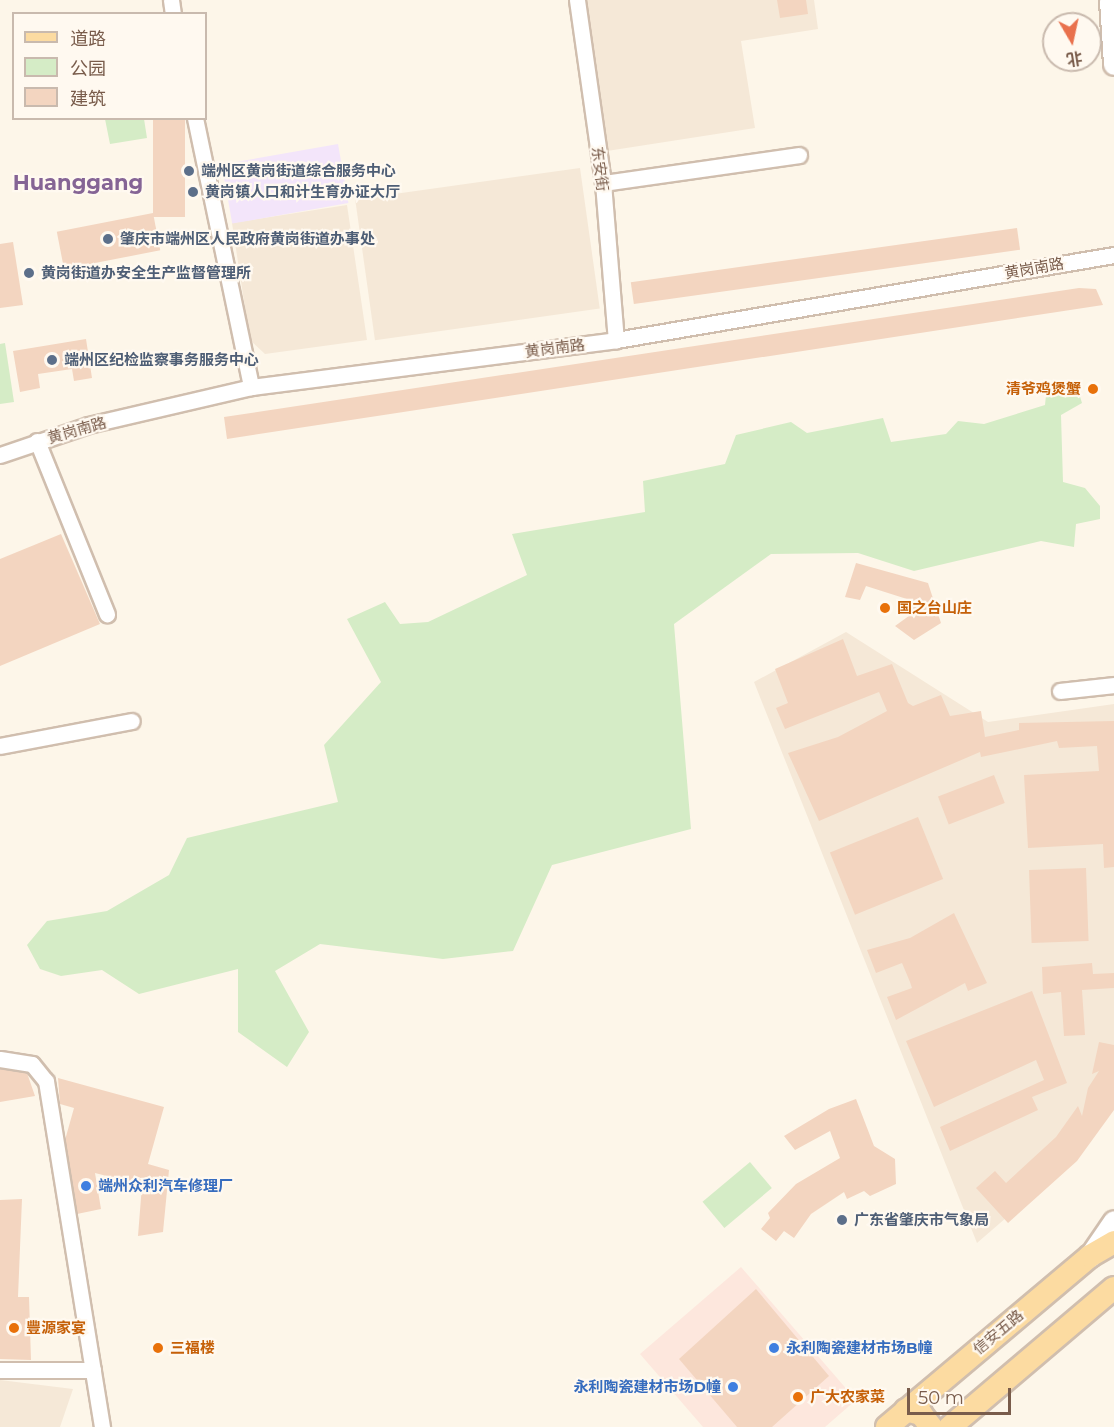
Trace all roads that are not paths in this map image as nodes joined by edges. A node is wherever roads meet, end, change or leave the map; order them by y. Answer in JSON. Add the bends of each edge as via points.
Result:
{"nodes":[{"id":1,"x":577,"y":0,"type":"edge"},
{"id":2,"x":1110,"y":0,"type":"edge"},
{"id":3,"x":1114,"y":64,"type":"edge"},
{"id":4,"x":195,"y":120,"type":"edge"},
{"id":5,"x":799,"y":154,"type":"dead end"},
{"id":6,"x":603,"y":183,"type":"junction"},
{"id":7,"x":1114,"y":255,"type":"edge"},
{"id":8,"x":616,"y":340,"type":"junction"},
{"id":9,"x":251,"y":387,"type":"junction"},
{"id":10,"x":37,"y":441,"type":"junction"},
{"id":11,"x":0,"y":455,"type":"edge"},
{"id":12,"x":107,"y":614,"type":"dead end"},
{"id":13,"x":1114,"y":685,"type":"edge"},
{"id":14,"x":1060,"y":691,"type":"dead end"},
{"id":15,"x":132,"y":721,"type":"dead end"},
{"id":16,"x":0,"y":746,"type":"edge"},
{"id":17,"x":0,"y":1059,"type":"edge"},
{"id":18,"x":1114,"y":1221,"type":"edge"},
{"id":19,"x":1114,"y":1242,"type":"edge"},
{"id":20,"x":1090,"y":1256,"type":"junction"},
{"id":21,"x":1113,"y":1289,"type":"edge"},
{"id":22,"x":0,"y":1370,"type":"edge"},
{"id":23,"x":93,"y":1370,"type":"junction"},
{"id":24,"x":906,"y":1410,"type":"junction"},
{"id":25,"x":102,"y":1427,"type":"edge"},
{"id":26,"x":886,"y":1427,"type":"edge"},
{"id":27,"x":931,"y":1427,"type":"edge"},
{"id":28,"x":950,"y":1427,"type":"edge"}],
"edges":[{"from":1,"to":6,"type":"street","name":"东安街"},
{"from":2,"to":3,"type":"main road"},
{"from":4,"to":9,"type":"street"},
{"from":5,"to":6,"type":"street"},
{"from":6,"to":8,"type":"street","name":"东安街"},
{"from":7,"to":8,"type":"street","name":"黄岗南路"},
{"from":8,"to":9,"type":"street","name":"黄岗南路"},
{"from":9,"to":10,"type":"street","name":"黄岗南路"},
{"from":10,"to":11,"type":"street","name":"黄岗南路"},
{"from":10,"to":12,"type":"street"},
{"from":13,"to":14,"type":"street"},
{"from":15,"to":16,"type":"street"},
{"from":17,"to":23,"type":"street","via":[[32,1064],[46,1081]]},
{"from":18,"to":20,"type":"main road"},
{"from":19,"to":20,"type":"main road","name":"信安五路"},
{"from":20,"to":24,"type":"main road","name":"信安五路"},
{"from":21,"to":28,"type":"main road"},
{"from":22,"to":23,"type":"street"},
{"from":23,"to":25,"type":"street"},
{"from":24,"to":26,"type":"main road","name":"信安五路"},
{"from":24,"to":27,"type":"main road","via":[[921,1414]]}]}
